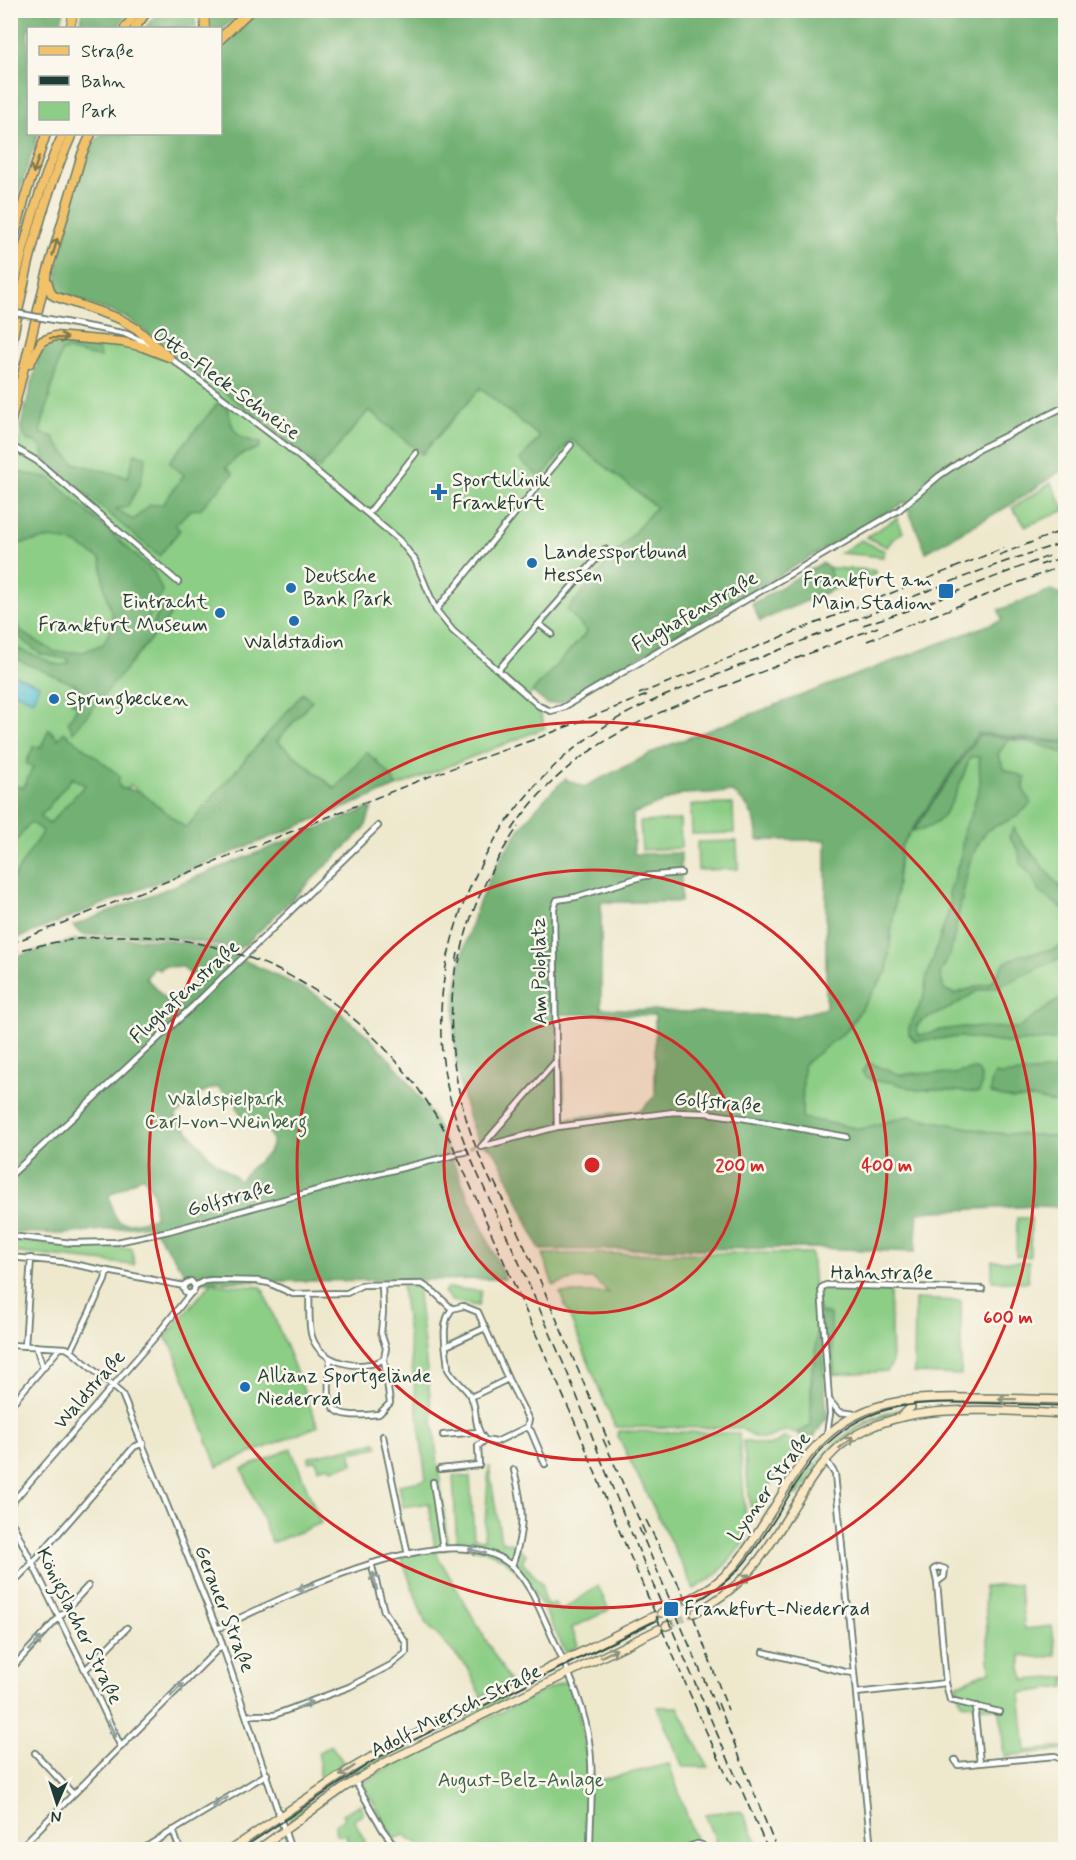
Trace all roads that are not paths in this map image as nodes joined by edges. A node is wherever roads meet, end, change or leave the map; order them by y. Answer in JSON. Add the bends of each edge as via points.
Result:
{"nodes":[{"id":1,"x":74,"y":10,"type":"edge"},
{"id":2,"x":138,"y":10,"type":"edge"},
{"id":3,"x":148,"y":10,"type":"edge"},
{"id":4,"x":204,"y":10,"type":"edge"},
{"id":5,"x":250,"y":10,"type":"edge"},
{"id":6,"x":70,"y":27,"type":"edge"},
{"id":7,"x":126,"y":27,"type":"edge"},
{"id":8,"x":136,"y":27,"type":"edge"},
{"id":9,"x":205,"y":27,"type":"edge"},
{"id":10,"x":222,"y":37,"type":"edge"},
{"id":11,"x":46,"y":135,"type":"edge"},
{"id":12,"x":63,"y":135,"type":"edge"},
{"id":13,"x":72,"y":135,"type":"edge"},
{"id":14,"x":91,"y":135,"type":"edge"},
{"id":15,"x":10,"y":254,"type":"edge"},
{"id":16,"x":46,"y":277,"type":"junction"},
{"id":17,"x":10,"y":305,"type":"edge"},
{"id":18,"x":10,"y":312,"type":"edge"},
{"id":19,"x":10,"y":353,"type":"edge"},
{"id":20,"x":169,"y":357,"type":"junction"},
{"id":21,"x":23,"y":377,"type":"junction"},
{"id":22,"x":1065,"y":406,"type":"edge"},
{"id":23,"x":10,"y":425,"type":"edge"},
{"id":24,"x":10,"y":445,"type":"edge"},
{"id":25,"x":571,"y":445,"type":"dead end"},
{"id":26,"x":416,"y":453,"type":"dead end"},
{"id":27,"x":368,"y":514,"type":"junction"},
{"id":28,"x":605,"y":549,"type":"dead end"},
{"id":29,"x":178,"y":582,"type":"dead end"},
{"id":30,"x":436,"y":610,"type":"junction"},
{"id":31,"x":539,"y":624,"type":"junction"},
{"id":32,"x":552,"y":634,"type":"dead end"},
{"id":33,"x":498,"y":670,"type":"junction"},
{"id":34,"x":547,"y":711,"type":"joint"},
{"id":35,"x":378,"y":826,"type":"dead end"},
{"id":36,"x":681,"y":873,"type":"dead end"},
{"id":37,"x":556,"y":1061,"type":"junction"},
{"id":38,"x":557,"y":1126,"type":"junction"},
{"id":39,"x":847,"y":1137,"type":"dead end"},
{"id":40,"x":459,"y":1153,"type":"tunnel mouth"},
{"id":41,"x":10,"y":1176,"type":"edge"},
{"id":42,"x":10,"y":1236,"type":"edge"},
{"id":43,"x":10,"y":1257,"type":"edge"},
{"id":44,"x":31,"y":1258,"type":"junction"},
{"id":45,"x":108,"y":1271,"type":"junction"},
{"id":46,"x":382,"y":1285,"type":"junction"},
{"id":47,"x":184,"y":1286,"type":"junction"},
{"id":48,"x":195,"y":1286,"type":"junction"},
{"id":49,"x":982,"y":1289,"type":"dead end"},
{"id":50,"x":190,"y":1294,"type":"junction"},
{"id":51,"x":309,"y":1294,"type":"junction"},
{"id":52,"x":452,"y":1309,"type":"junction"},
{"id":53,"x":486,"y":1328,"type":"junction"},
{"id":54,"x":10,"y":1345,"type":"edge"},
{"id":55,"x":26,"y":1346,"type":"junction"},
{"id":56,"x":36,"y":1346,"type":"junction"},
{"id":57,"x":446,"y":1346,"type":"junction"},
{"id":58,"x":60,"y":1348,"type":"junction"},
{"id":59,"x":71,"y":1350,"type":"junction"},
{"id":60,"x":330,"y":1359,"type":"junction"},
{"id":61,"x":384,"y":1359,"type":"junction"},
{"id":62,"x":44,"y":1368,"type":"junction"},
{"id":63,"x":508,"y":1379,"type":"junction"},
{"id":64,"x":113,"y":1386,"type":"junction"},
{"id":65,"x":471,"y":1397,"type":"junction"},
{"id":66,"x":829,"y":1399,"type":"junction"},
{"id":67,"x":899,"y":1400,"type":"junction"},
{"id":68,"x":1065,"y":1400,"type":"edge"},
{"id":69,"x":10,"y":1406,"type":"edge"},
{"id":70,"x":858,"y":1414,"type":"junction"},
{"id":71,"x":1065,"y":1414,"type":"edge"},
{"id":72,"x":900,"y":1417,"type":"junction"},
{"id":73,"x":527,"y":1427,"type":"junction"},
{"id":74,"x":478,"y":1432,"type":"junction"},
{"id":75,"x":443,"y":1435,"type":"dead end"},
{"id":76,"x":382,"y":1436,"type":"dead end"},
{"id":77,"x":827,"y":1436,"type":"junction"},
{"id":78,"x":485,"y":1440,"type":"junction"},
{"id":79,"x":143,"y":1443,"type":"junction"},
{"id":80,"x":826,"y":1460,"type":"junction"},
{"id":81,"x":545,"y":1464,"type":"dead end"},
{"id":82,"x":440,"y":1469,"type":"dead end"},
{"id":83,"x":514,"y":1470,"type":"dead end"},
{"id":84,"x":433,"y":1482,"type":"dead end"},
{"id":85,"x":789,"y":1484,"type":"junction"},
{"id":86,"x":799,"y":1498,"type":"junction"},
{"id":87,"x":10,"y":1505,"type":"edge"},
{"id":88,"x":10,"y":1518,"type":"edge"},
{"id":89,"x":443,"y":1549,"type":"junction"},
{"id":90,"x":408,"y":1555,"type":"junction"},
{"id":91,"x":32,"y":1563,"type":"junction"},
{"id":92,"x":371,"y":1563,"type":"junction"},
{"id":93,"x":512,"y":1566,"type":"junction"},
{"id":94,"x":937,"y":1582,"type":"dead end"},
{"id":95,"x":10,"y":1586,"type":"edge"},
{"id":96,"x":88,"y":1586,"type":"dead end"},
{"id":97,"x":688,"y":1600,"type":"tunnel mouth"},
{"id":98,"x":694,"y":1613,"type":"tunnel mouth"},
{"id":99,"x":659,"y":1614,"type":"tunnel mouth"},
{"id":100,"x":59,"y":1618,"type":"junction"},
{"id":101,"x":665,"y":1627,"type":"tunnel mouth"},
{"id":102,"x":127,"y":1628,"type":"dead end"},
{"id":103,"x":217,"y":1629,"type":"junction"},
{"id":104,"x":222,"y":1645,"type":"junction"},
{"id":105,"x":763,"y":1652,"type":"dead end"},
{"id":106,"x":563,"y":1661,"type":"junction"},
{"id":107,"x":10,"y":1670,"type":"edge"},
{"id":108,"x":86,"y":1670,"type":"junction"},
{"id":109,"x":568,"y":1673,"type":"junction"},
{"id":110,"x":854,"y":1673,"type":"junction"},
{"id":111,"x":946,"y":1683,"type":"junction"},
{"id":112,"x":856,"y":1693,"type":"junction"},
{"id":113,"x":977,"y":1706,"type":"junction"},
{"id":114,"x":999,"y":1712,"type":"dead end"},
{"id":115,"x":248,"y":1716,"type":"junction"},
{"id":116,"x":121,"y":1747,"type":"junction"},
{"id":117,"x":35,"y":1753,"type":"dead end"},
{"id":118,"x":955,"y":1760,"type":"dead end"},
{"id":119,"x":1065,"y":1762,"type":"edge"},
{"id":120,"x":980,"y":1763,"type":"junction"},
{"id":121,"x":267,"y":1774,"type":"junction"},
{"id":122,"x":355,"y":1781,"type":"junction"},
{"id":123,"x":73,"y":1794,"type":"junction"},
{"id":124,"x":280,"y":1818,"type":"junction"},
{"id":125,"x":173,"y":1830,"type":"junction"},
{"id":126,"x":284,"y":1831,"type":"junction"},
{"id":127,"x":18,"y":1850,"type":"edge"},
{"id":128,"x":141,"y":1850,"type":"edge"},
{"id":129,"x":180,"y":1850,"type":"edge"},
{"id":130,"x":230,"y":1850,"type":"edge"},
{"id":131,"x":257,"y":1850,"type":"edge"},
{"id":132,"x":291,"y":1850,"type":"edge"},
{"id":133,"x":398,"y":1850,"type":"edge"},
{"id":134,"x":590,"y":1850,"type":"edge"},
{"id":135,"x":679,"y":1850,"type":"edge"},
{"id":136,"x":705,"y":1850,"type":"edge"},
{"id":137,"x":871,"y":1850,"type":"edge"}],
"edges":[{"from":1,"to":6,"type":"main road"},
{"from":2,"to":7,"type":"highway"},
{"from":3,"to":8,"type":"highway"},
{"from":4,"to":9,"type":"main road"},
{"from":5,"to":10,"type":"highway"},
{"from":11,"to":15,"type":"highway","one_way":true},
{"from":12,"to":17,"type":"highway","via":[[29,226]]},
{"from":13,"to":19,"type":"highway","via":[[37,229]]},
{"from":16,"to":14,"type":"highway","one_way":true},
{"from":16,"to":20,"type":"highway","via":[[54,296],[129,324]]},
{"from":16,"to":21,"type":"highway"},
{"from":18,"to":20,"type":"street","name":"Otto-Fleck-Schneise","bridge":true,"via":[[127,334]]},
{"from":21,"to":20,"type":"highway","one_way":true,"via":[[42,341],[51,337],[122,342]]},
{"from":20,"to":27,"type":"street","name":"Otto-Fleck-Schneise"},
{"from":21,"to":23,"type":"highway"},
{"from":22,"to":34,"type":"street","name":"Flughafenstraße","via":[[979,449],[899,510],[562,708]]},
{"from":24,"to":29,"type":"street","via":[[37,461]]},
{"from":25,"to":30,"type":"street"},
{"from":26,"to":27,"type":"street"},
{"from":27,"to":30,"type":"street","name":"Otto-Fleck-Schneise","via":[[399,540],[415,560]]},
{"from":28,"to":31,"type":"street"},
{"from":30,"to":33,"type":"street","name":"Otto-Fleck-Schneise","via":[[453,631]]},
{"from":31,"to":32,"type":"street"},
{"from":31,"to":33,"type":"street"},
{"from":33,"to":34,"type":"street","name":"Otto-Fleck-Schneise"},
{"from":35,"to":41,"type":"street","name":"Flughafenstraße"},
{"from":36,"to":37,"type":"street","name":"Am Poloplatz","via":[[644,876],[556,900]]},
{"from":37,"to":38,"type":"street","name":"Am Poloplatz"},
{"from":37,"to":38,"type":"street","name":"Golfstraße","via":[[481,1148]]},
{"from":38,"to":39,"type":"street","name":"Golfstraße","via":[[674,1112],[707,1113]]},
{"from":40,"to":42,"type":"street","name":"Golfstraße","via":[[129,1240],[72,1243]]},
{"from":43,"to":44,"type":"street"},
{"from":44,"to":45,"type":"street"},
{"from":44,"to":55,"type":"street"},
{"from":45,"to":47,"type":"street"},
{"from":45,"to":59,"type":"street"},
{"from":46,"to":51,"type":"street","via":[[362,1285],[347,1293]]},
{"from":46,"to":52,"type":"street","via":[[422,1284]]},
{"from":46,"to":61,"type":"street"},
{"from":47,"to":48,"type":"street","via":[[190,1281]]},
{"from":47,"to":50,"type":"street"},
{"from":48,"to":50,"type":"street","via":[[195,1292]]},
{"from":48,"to":51,"type":"street","via":[[213,1280],[258,1281],[293,1294]]},
{"from":49,"to":66,"type":"street","name":"Hahnstraße","via":[[823,1286],[820,1292]]},
{"from":50,"to":64,"type":"street","name":"Waldstraße"},
{"from":51,"to":60,"type":"street","via":[[311,1336]]},
{"from":52,"to":53,"type":"street","via":[[463,1306],[478,1312]]},
{"from":52,"to":57,"type":"street","via":[[445,1326]]},
{"from":53,"to":57,"type":"street"},
{"from":53,"to":63,"type":"street"},
{"from":54,"to":55,"type":"street"},
{"from":55,"to":56,"type":"street"},
{"from":56,"to":58,"type":"street"},
{"from":56,"to":62,"type":"street"},
{"from":57,"to":65,"type":"street","via":[[448,1369]]},
{"from":58,"to":59,"type":"street"},
{"from":58,"to":62,"type":"street"},
{"from":59,"to":64,"type":"street","name":"Gerauer Straße"},
{"from":60,"to":61,"type":"street","via":[[358,1365],[376,1364]]},
{"from":60,"to":61,"type":"street","via":[[328,1392],[332,1406],[345,1415],[379,1414],[388,1406]]},
{"from":62,"to":69,"type":"street"},
{"from":63,"to":65,"type":"street"},
{"from":63,"to":73,"type":"street","via":[[528,1420]]},
{"from":64,"to":79,"type":"street","name":"Gerauer Straße","via":[[122,1394]]},
{"from":64,"to":87,"type":"street","name":"Waldstraße"},
{"from":65,"to":74,"type":"street"},
{"from":66,"to":70,"type":"street","via":[[839,1412]]},
{"from":66,"to":77,"type":"street","name":"Hahnstraße"},
{"from":68,"to":67,"type":"main road","name":"Lyoner Straße","one_way":true},
{"from":67,"to":70,"type":"main road","name":"Lyoner Straße"},
{"from":67,"to":72,"type":"main road","via":[[908,1401],[911,1407]]},
{"from":70,"to":77,"type":"main road","name":"Lyoner Straße"},
{"from":71,"to":72,"type":"main road","name":"Lyoner Straße","via":[[957,1411]]},
{"from":80,"to":72,"type":"main road","name":"Lyoner Straße","one_way":true,"via":[[855,1436]]},
{"from":73,"to":78,"type":"street","via":[[496,1442]]},
{"from":73,"to":81,"type":"street"},
{"from":74,"to":75,"type":"street"},
{"from":74,"to":78,"type":"street"},
{"from":76,"to":90,"type":"street"},
{"from":77,"to":85,"type":"main road","name":"Lyoner Straße"},
{"from":78,"to":82,"type":"street","via":[[478,1446],[479,1464]]},
{"from":79,"to":91,"type":"street","via":[[134,1447]]},
{"from":79,"to":103,"type":"street","name":"Gerauer Straße"},
{"from":80,"to":86,"type":"main road","name":"Lyoner Straße"},
{"from":80,"to":110,"type":"street","via":[[835,1474]]},
{"from":83,"to":93,"type":"street","via":[[523,1520]]},
{"from":84,"to":89,"type":"street"},
{"from":85,"to":86,"type":"main road","via":[[788,1495]]},
{"from":85,"to":97,"type":"main road","name":"Lyoner Straße","via":[[732,1570]]},
{"from":98,"to":86,"type":"main road","name":"Lyoner Straße","one_way":true,"via":[[723,1596],[754,1568]]},
{"from":88,"to":91,"type":"street","name":"Königslacher Straße"},
{"from":89,"to":90,"type":"street"},
{"from":93,"to":89,"type":"street","one_way":true,"via":[[475,1550]]},
{"from":90,"to":92,"type":"street"},
{"from":91,"to":95,"type":"street"},
{"from":91,"to":100,"type":"street","name":"Königslacher Straße"},
{"from":92,"to":103,"type":"street","one_way":true,"via":[[312,1584]]},
{"from":115,"to":92,"type":"street","one_way":true,"via":[[274,1715],[349,1687],[406,1653],[406,1643],[384,1611]]},
{"from":93,"to":106,"type":"street","via":[[535,1598]]},
{"from":94,"to":111,"type":"street"},
{"from":96,"to":100,"type":"street"},
{"from":99,"to":106,"type":"main road","name":"Adolf-Miersch-Straße"},
{"from":107,"to":100,"type":"street","one_way":true},
{"from":100,"to":108,"type":"street","name":"Königslacher Straße"},
{"from":109,"to":101,"type":"main road","name":"Adolf-Miersch-Straße","one_way":true},
{"from":102,"to":108,"type":"street"},
{"from":103,"to":104,"type":"street","name":"Gerauer Straße"},
{"from":104,"to":115,"type":"street","name":"Gerauer Straße"},
{"from":116,"to":104,"type":"street","one_way":true},
{"from":105,"to":110,"type":"street"},
{"from":106,"to":109,"type":"street"},
{"from":106,"to":124,"type":"main road","name":"Adolf-Miersch-Straße","one_way":true,"via":[[378,1753]]},
{"from":108,"to":116,"type":"street","name":"Königslacher Straße","one_way":true},
{"from":109,"to":122,"type":"main road","name":"Adolf-Miersch-Straße","via":[[384,1762]]},
{"from":109,"to":134,"type":"street","via":[[583,1711],[591,1750]]},
{"from":110,"to":112,"type":"street"},
{"from":111,"to":112,"type":"street"},
{"from":111,"to":113,"type":"street","via":[[950,1700]]},
{"from":112,"to":137,"type":"street"},
{"from":113,"to":114,"type":"street"},
{"from":113,"to":120,"type":"street"},
{"from":115,"to":121,"type":"street","name":"Gerauer Straße"},
{"from":116,"to":123,"type":"street"},
{"from":117,"to":123,"type":"street"},
{"from":118,"to":120,"type":"street","via":[[958,1765]]},
{"from":119,"to":120,"type":"street","via":[[1055,1756]]},
{"from":121,"to":124,"type":"street","name":"Gerauer Straße"},
{"from":121,"to":125,"type":"street","one_way":true},
{"from":122,"to":126,"type":"main road","name":"Adolf-Miersch-Straße"},
{"from":122,"to":133,"type":"street"},
{"from":123,"to":127,"type":"street"},
{"from":124,"to":126,"type":"street","name":"Gerauer Straße"},
{"from":124,"to":130,"type":"main road","name":"Adolf-Miersch-Straße"},
{"from":125,"to":128,"type":"street"},
{"from":125,"to":129,"type":"street"},
{"from":126,"to":131,"type":"main road","name":"Adolf-Miersch-Straße"},
{"from":126,"to":132,"type":"street","name":"Gerauer Straße"},
{"from":135,"to":136,"type":"street","via":[[697,1844]]}]}
